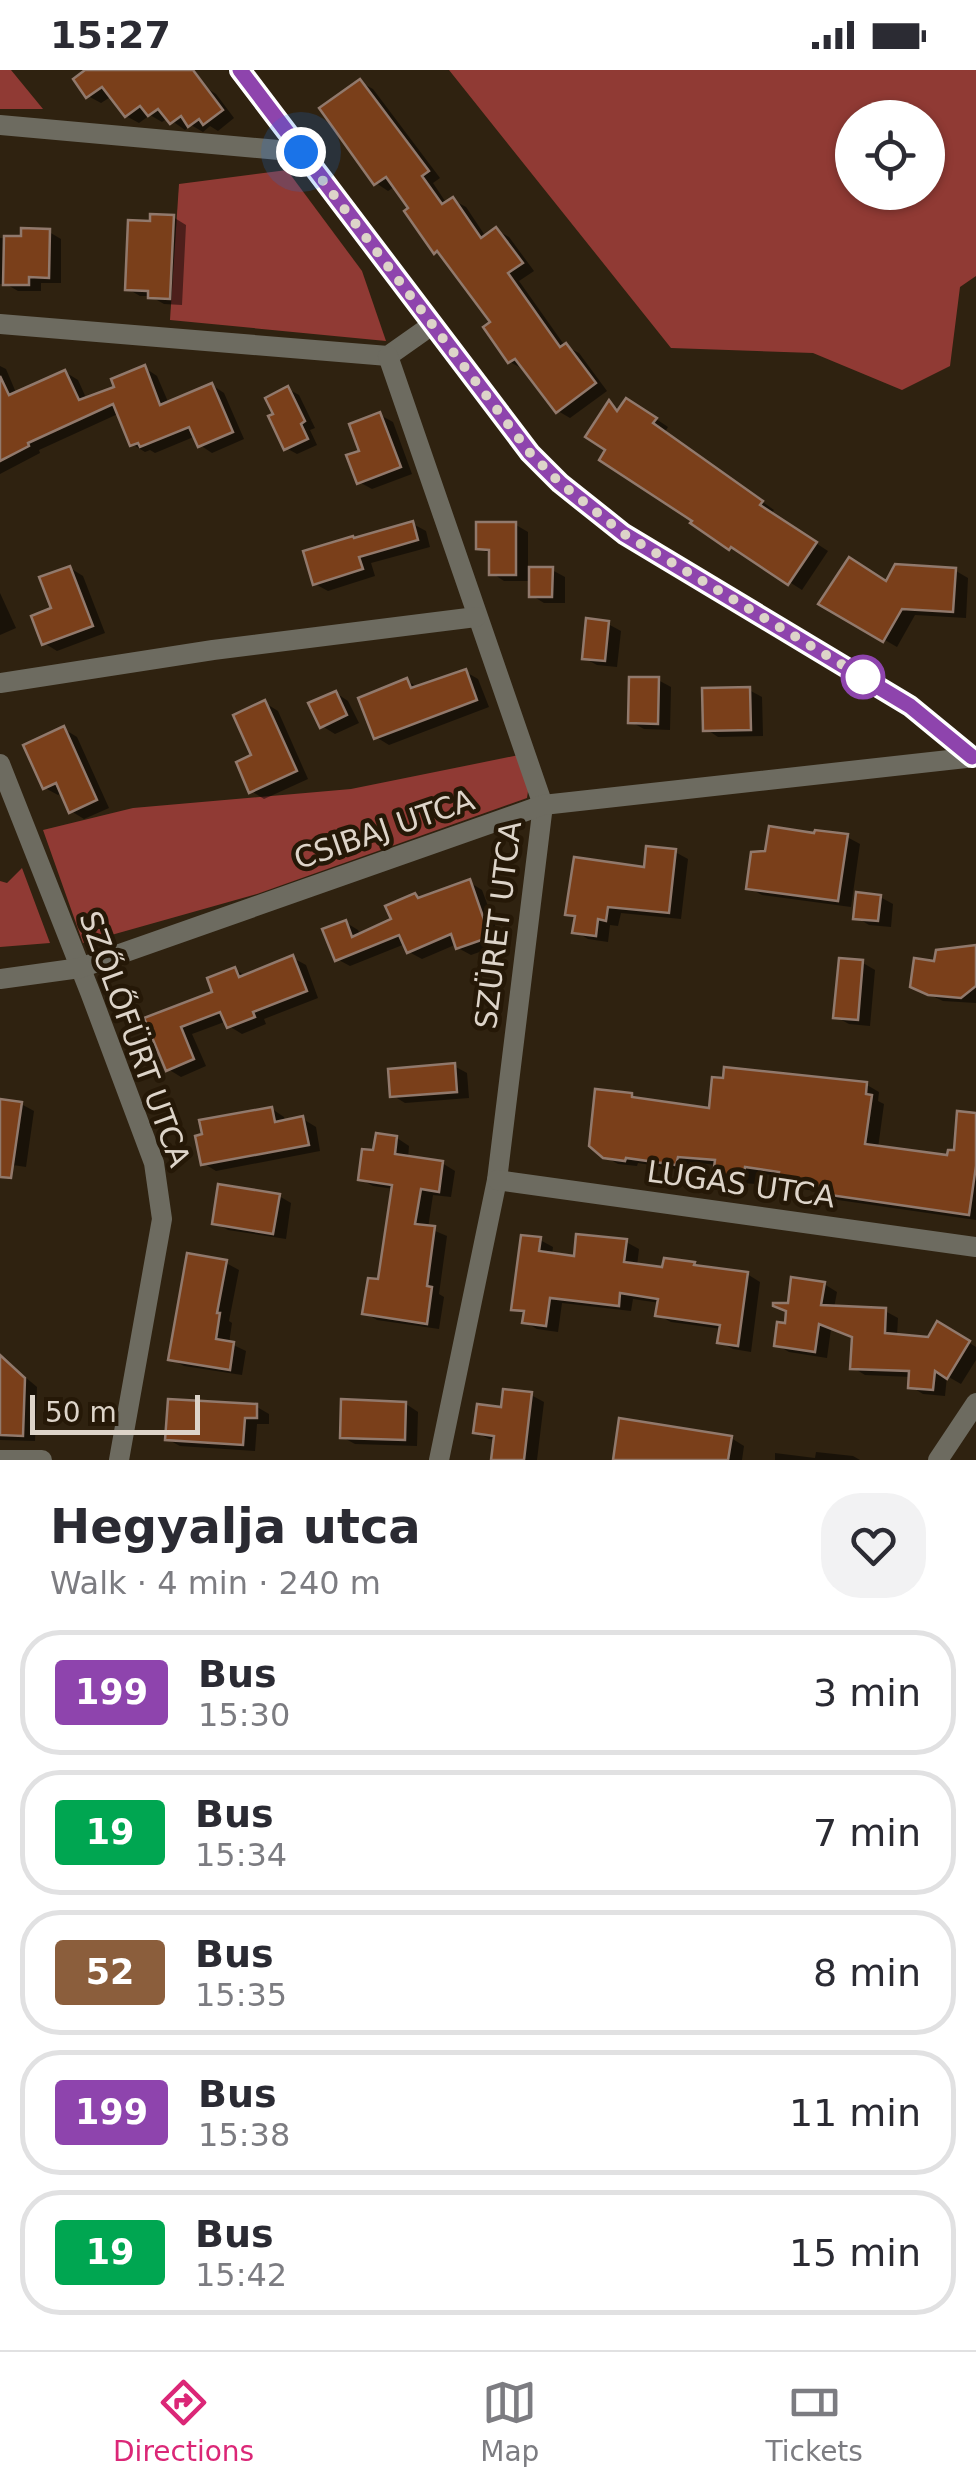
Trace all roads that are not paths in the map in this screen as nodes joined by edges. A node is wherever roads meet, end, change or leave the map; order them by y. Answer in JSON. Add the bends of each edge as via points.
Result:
{"nodes":[{"id":1,"x":240,"y":70,"type":"edge"},
{"id":2,"x":0,"y":124,"type":"edge"},
{"id":3,"x":301,"y":152,"type":"junction"},
{"id":4,"x":0,"y":324,"type":"edge"},
{"id":5,"x":432,"y":325,"type":"junction"},
{"id":6,"x":388,"y":356,"type":"junction"},
{"id":7,"x":476,"y":616,"type":"junction"},
{"id":8,"x":0,"y":682,"type":"edge"},
{"id":9,"x":974,"y":757,"type":"edge"},
{"id":10,"x":0,"y":764,"type":"edge"},
{"id":11,"x":543,"y":805,"type":"junction"},
{"id":12,"x":80,"y":968,"type":"junction"},
{"id":13,"x":0,"y":980,"type":"edge"},
{"id":14,"x":497,"y":1180,"type":"junction"},
{"id":15,"x":976,"y":1247,"type":"edge"},
{"id":16,"x":976,"y":1403,"type":"edge"},
{"id":17,"x":0,"y":1460,"type":"edge"},
{"id":18,"x":42,"y":1460,"type":"edge"},
{"id":19,"x":119,"y":1460,"type":"edge"},
{"id":20,"x":439,"y":1460,"type":"edge"},
{"id":21,"x":938,"y":1460,"type":"edge"}],
"edges":[{"from":1,"to":3,"type":"street"},
{"from":2,"to":3,"type":"street"},
{"from":3,"to":5,"type":"street"},
{"from":4,"to":6,"type":"street"},
{"from":5,"to":6,"type":"street"},
{"from":5,"to":9,"type":"street","via":[[560,483],[624,534],[910,706]]},
{"from":6,"to":7,"type":"street","name":"SZÜRET UTCA"},
{"from":7,"to":8,"type":"street"},
{"from":7,"to":11,"type":"street","name":"SZÜRET UTCA"},
{"from":9,"to":11,"type":"street","name":"CSIBAJ UTCA"},
{"from":10,"to":12,"type":"street","name":"SZŐLŐFÜRT UTCA"},
{"from":11,"to":12,"type":"street","name":"CSIBAJ UTCA"},
{"from":11,"to":14,"type":"street","name":"SZÜRET UTCA"},
{"from":12,"to":13,"type":"street","name":"CSIBAJ UTCA"},
{"from":12,"to":19,"type":"street","name":"SZŐLŐFÜRT UTCA","via":[[154,1164],[162,1219]]},
{"from":14,"to":15,"type":"street","name":"LUGAS UTCA"},
{"from":14,"to":20,"type":"street","name":"SZÜRET UTCA"},
{"from":16,"to":21,"type":"street"},
{"from":17,"to":18,"type":"street"}]}
